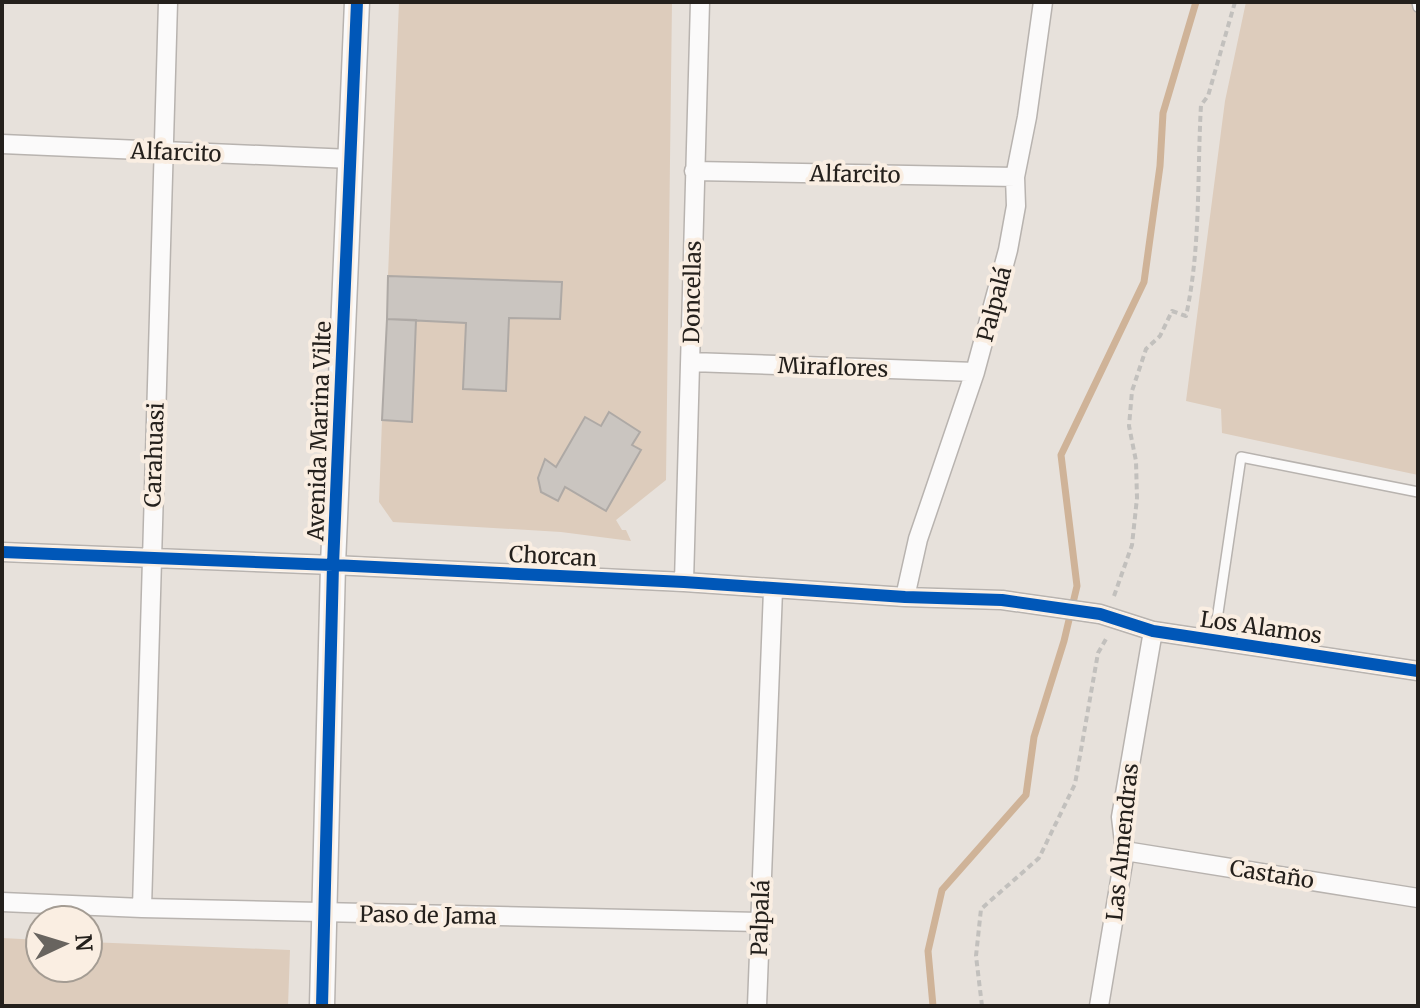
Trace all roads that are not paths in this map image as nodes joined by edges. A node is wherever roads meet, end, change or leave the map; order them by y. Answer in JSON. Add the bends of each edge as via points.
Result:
{"nodes":[{"id":1,"x":168,"y":2,"type":"edge"},
{"id":2,"x":357,"y":2,"type":"edge"},
{"id":3,"x":700,"y":2,"type":"edge"},
{"id":4,"x":1043,"y":2,"type":"edge"},
{"id":5,"x":2,"y":144,"type":"edge"},
{"id":6,"x":163,"y":152,"type":"junction"},
{"id":7,"x":351,"y":159,"type":"junction"},
{"id":8,"x":694,"y":171,"type":"junction"},
{"id":9,"x":1015,"y":177,"type":"junction"},
{"id":10,"x":691,"y":362,"type":"junction"},
{"id":11,"x":975,"y":372,"type":"junction"},
{"id":12,"x":1418,"y":492,"type":"edge"},
{"id":13,"x":2,"y":552,"type":"edge"},
{"id":14,"x":151,"y":558,"type":"junction"},
{"id":15,"x":333,"y":565,"type":"junction"},
{"id":16,"x":684,"y":582,"type":"junction"},
{"id":17,"x":773,"y":590,"type":"junction"},
{"id":18,"x":905,"y":597,"type":"junction"},
{"id":19,"x":1106,"y":616,"type":"joint"},
{"id":20,"x":1153,"y":631,"type":"junction"},
{"id":21,"x":1214,"y":640,"type":"junction"},
{"id":22,"x":1418,"y":671,"type":"edge"},
{"id":23,"x":1125,"y":851,"type":"junction"},
{"id":24,"x":1418,"y":898,"type":"edge"},
{"id":25,"x":2,"y":902,"type":"edge"},
{"id":26,"x":142,"y":908,"type":"junction"},
{"id":27,"x":324,"y":913,"type":"junction"},
{"id":28,"x":759,"y":922,"type":"junction"},
{"id":29,"x":322,"y":1006,"type":"edge"},
{"id":30,"x":757,"y":1006,"type":"edge"},
{"id":31,"x":1099,"y":1006,"type":"edge"}],
"edges":[{"from":1,"to":6,"type":"street","name":"Carahuasi"},
{"from":2,"to":7,"type":"street","name":"Avenida Marina Vilte"},
{"from":3,"to":8,"type":"street","name":"Doncellas"},
{"from":4,"to":9,"type":"street","name":"Palpalá"},
{"from":5,"to":6,"type":"street","name":"Alfarcito"},
{"from":6,"to":7,"type":"street","name":"Alfarcito"},
{"from":6,"to":14,"type":"street","name":"Carahuasi"},
{"from":7,"to":15,"type":"street","name":"Avenida Marina Vilte"},
{"from":8,"to":9,"type":"street","name":"Alfarcito"},
{"from":8,"to":10,"type":"street","name":"Doncellas"},
{"from":9,"to":11,"type":"street","name":"Palpalá","via":[[1008,250]]},
{"from":10,"to":11,"type":"street","name":"Miraflores"},
{"from":10,"to":16,"type":"street","name":"Doncellas"},
{"from":11,"to":18,"type":"street","name":"Palpalá","via":[[918,539]]},
{"from":12,"to":21,"type":"lane","via":[[1241,457]]},
{"from":13,"to":14,"type":"street","name":"Chorcan"},
{"from":14,"to":15,"type":"street","name":"Chorcan"},
{"from":14,"to":26,"type":"street","name":"Carahuasi"},
{"from":15,"to":16,"type":"street","name":"Chorcan"},
{"from":15,"to":27,"type":"street","name":"Avenida Marina Vilte"},
{"from":16,"to":17,"type":"street","name":"Chorcan"},
{"from":17,"to":18,"type":"street","name":"Chorcan"},
{"from":17,"to":28,"type":"street","name":"Palpalá"},
{"from":18,"to":19,"type":"street","name":"Chorcan","via":[[1002,600]]},
{"from":19,"to":20,"type":"street","name":"Los Alamos"},
{"from":20,"to":21,"type":"street","name":"Los Alamos"},
{"from":20,"to":23,"type":"street","name":"Las Almendras","via":[[1121,817]]},
{"from":21,"to":22,"type":"street","name":"Los Alamos"},
{"from":23,"to":24,"type":"street","name":"Castaño"},
{"from":23,"to":31,"type":"street","name":"Las Almendras"},
{"from":25,"to":26,"type":"street","name":"Paso de Jama"},
{"from":26,"to":27,"type":"street","name":"Paso de Jama"},
{"from":27,"to":28,"type":"street","name":"Paso de Jama"},
{"from":27,"to":29,"type":"street","name":"Avenida Marina Vilte"},
{"from":28,"to":30,"type":"street","name":"Palpalá"}]}
